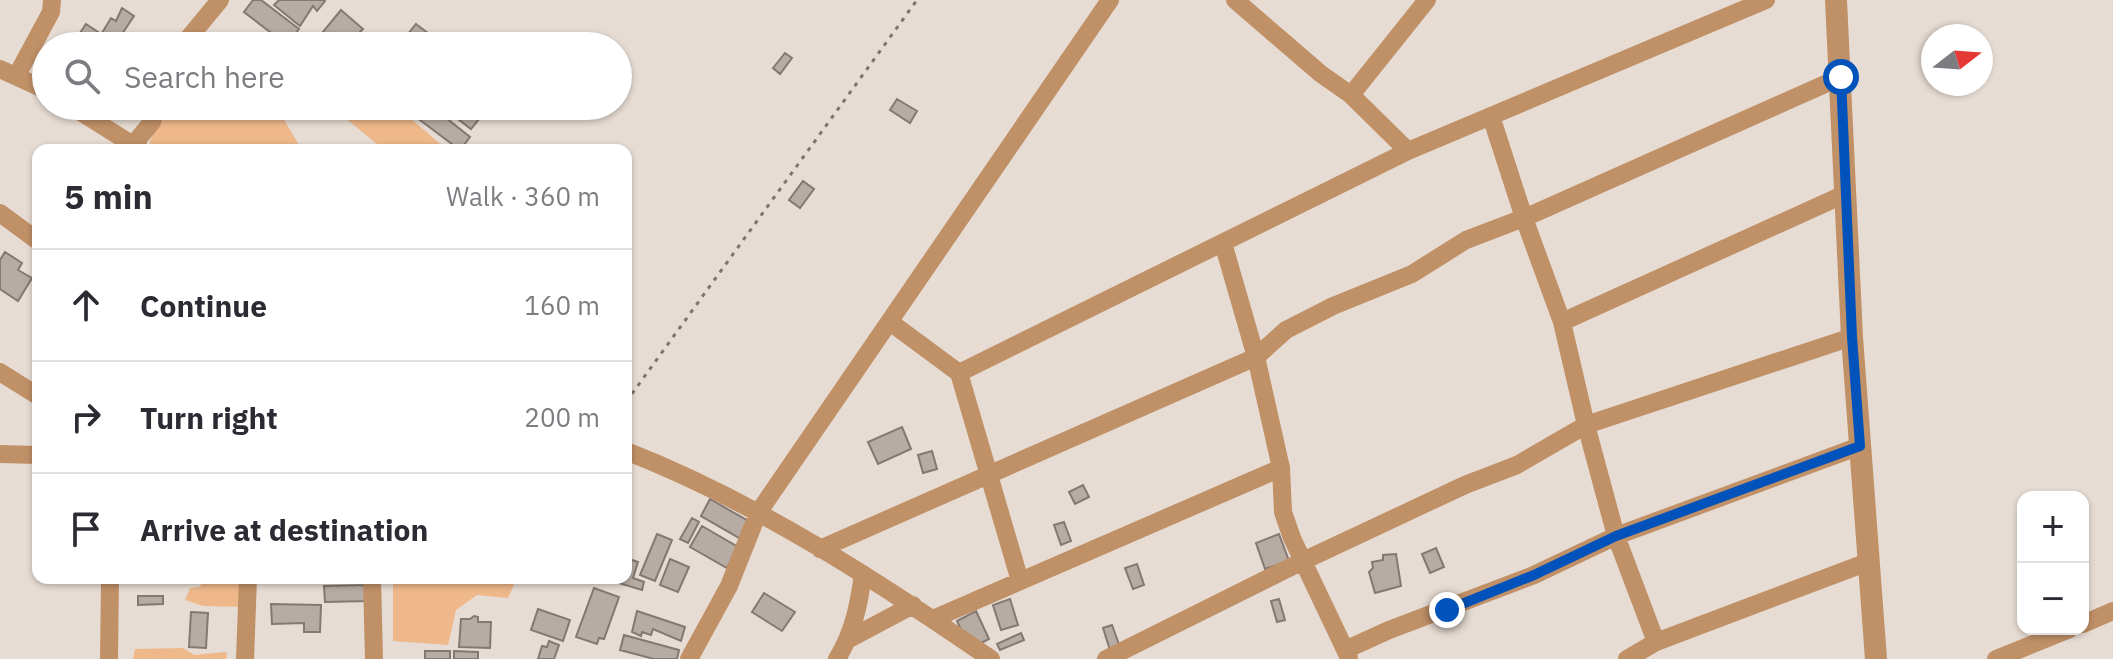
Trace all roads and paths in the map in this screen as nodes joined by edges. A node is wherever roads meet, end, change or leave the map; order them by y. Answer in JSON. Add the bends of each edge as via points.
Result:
{"nodes":[{"id":1,"x":52,"y":0,"type":"edge"},
{"id":2,"x":220,"y":0,"type":"edge"},
{"id":3,"x":917,"y":0,"type":"edge"},
{"id":4,"x":1110,"y":0,"type":"edge"},
{"id":5,"x":1235,"y":0,"type":"edge"},
{"id":6,"x":1427,"y":0,"type":"edge"},
{"id":7,"x":1766,"y":0,"type":"edge"},
{"id":8,"x":1836,"y":0,"type":"edge"},
{"id":9,"x":37,"y":32,"type":"edge"},
{"id":10,"x":194,"y":32,"type":"edge"},
{"id":11,"x":32,"y":39,"type":"edge"},
{"id":12,"x":8,"y":72,"type":"edge"},
{"id":13,"x":1841,"y":77,"type":"junction"},
{"id":14,"x":32,"y":83,"type":"edge"},
{"id":15,"x":1351,"y":95,"type":"junction"},
{"id":16,"x":1491,"y":116,"type":"junction"},
{"id":17,"x":88,"y":120,"type":"edge"},
{"id":18,"x":152,"y":120,"type":"edge"},
{"id":19,"x":113,"y":141,"type":"edge"},
{"id":20,"x":139,"y":144,"type":"edge"},
{"id":21,"x":1408,"y":151,"type":"junction"},
{"id":22,"x":1845,"y":194,"type":"junction"},
{"id":23,"x":0,"y":216,"type":"edge"},
{"id":24,"x":1524,"y":218,"type":"junction"},
{"id":25,"x":0,"y":236,"type":"edge"},
{"id":26,"x":32,"y":237,"type":"edge"},
{"id":27,"x":1223,"y":243,"type":"junction"},
{"id":28,"x":890,"y":322,"type":"junction"},
{"id":29,"x":1562,"y":322,"type":"junction"},
{"id":30,"x":1852,"y":337,"type":"junction"},
{"id":31,"x":1256,"y":357,"type":"junction"},
{"id":32,"x":0,"y":372,"type":"edge"},
{"id":33,"x":959,"y":373,"type":"junction"},
{"id":34,"x":32,"y":392,"type":"edge"},
{"id":35,"x":632,"y":394,"type":"edge"},
{"id":36,"x":1586,"y":425,"type":"junction"},
{"id":37,"x":1860,"y":446,"type":"junction"},
{"id":38,"x":0,"y":454,"type":"edge"},
{"id":39,"x":632,"y":454,"type":"edge"},
{"id":40,"x":32,"y":455,"type":"edge"},
{"id":41,"x":1281,"y":468,"type":"junction"},
{"id":42,"x":990,"y":475,"type":"junction"},
{"id":43,"x":758,"y":513,"type":"junction"},
{"id":44,"x":1616,"y":536,"type":"junction"},
{"id":45,"x":820,"y":549,"type":"junction"},
{"id":46,"x":1303,"y":561,"type":"junction"},
{"id":47,"x":1868,"y":562,"type":"junction"},
{"id":48,"x":863,"y":574,"type":"junction"},
{"id":49,"x":1020,"y":581,"type":"junction"},
{"id":50,"x":110,"y":584,"type":"edge"},
{"id":51,"x":248,"y":584,"type":"edge"},
{"id":52,"x":372,"y":584,"type":"edge"},
{"id":53,"x":913,"y":605,"type":"junction"},
{"id":54,"x":2113,"y":611,"type":"edge"},
{"id":55,"x":933,"y":619,"type":"junction"},
{"id":56,"x":2089,"y":621,"type":"edge"},
{"id":57,"x":2055,"y":635,"type":"edge"},
{"id":58,"x":849,"y":639,"type":"junction"},
{"id":59,"x":1656,"y":642,"type":"junction"},
{"id":60,"x":1347,"y":654,"type":"edge"},
{"id":61,"x":109,"y":659,"type":"edge"},
{"id":62,"x":245,"y":659,"type":"edge"},
{"id":63,"x":374,"y":659,"type":"edge"},
{"id":64,"x":689,"y":659,"type":"edge"},
{"id":65,"x":837,"y":659,"type":"edge"},
{"id":66,"x":991,"y":659,"type":"edge"},
{"id":67,"x":1106,"y":659,"type":"edge"},
{"id":68,"x":1627,"y":659,"type":"edge"},
{"id":69,"x":1876,"y":659,"type":"edge"},
{"id":70,"x":1996,"y":659,"type":"edge"}],
"edges":[{"from":1,"to":9,"type":"street","via":[[51,12]]},
{"from":2,"to":10,"type":"street"},
{"from":3,"to":35,"type":"path"},
{"from":4,"to":28,"type":"street"},
{"from":5,"to":15,"type":"street"},
{"from":6,"to":15,"type":"street"},
{"from":7,"to":16,"type":"street"},
{"from":8,"to":13,"type":"street"},
{"from":11,"to":12,"type":"street"},
{"from":12,"to":14,"type":"street"},
{"from":13,"to":22,"type":"street"},
{"from":13,"to":24,"type":"street"},
{"from":15,"to":21,"type":"street"},
{"from":16,"to":21,"type":"street"},
{"from":16,"to":24,"type":"street"},
{"from":17,"to":19,"type":"street"},
{"from":18,"to":20,"type":"street"},
{"from":21,"to":27,"type":"street"},
{"from":22,"to":29,"type":"street"},
{"from":22,"to":30,"type":"street"},
{"from":23,"to":25,"type":"street"},
{"from":23,"to":26,"type":"street"},
{"from":24,"to":29,"type":"street"},
{"from":24,"to":31,"type":"street","via":[[1466,240],[1412,274],[1286,330]]},
{"from":27,"to":31,"type":"street"},
{"from":27,"to":33,"type":"street"},
{"from":28,"to":33,"type":"street"},
{"from":28,"to":43,"type":"street"},
{"from":29,"to":36,"type":"street"},
{"from":30,"to":36,"type":"street"},
{"from":30,"to":37,"type":"street"},
{"from":31,"to":41,"type":"street"},
{"from":31,"to":42,"type":"street"},
{"from":32,"to":34,"type":"street"},
{"from":33,"to":42,"type":"street"},
{"from":36,"to":44,"type":"street"},
{"from":36,"to":46,"type":"street","via":[[1517,465]]},
{"from":37,"to":44,"type":"street"},
{"from":37,"to":47,"type":"street"},
{"from":38,"to":40,"type":"street"},
{"from":39,"to":43,"type":"street"},
{"from":41,"to":46,"type":"street","via":[[1283,512]]},
{"from":41,"to":49,"type":"street"},
{"from":42,"to":45,"type":"street"},
{"from":42,"to":49,"type":"street"},
{"from":43,"to":45,"type":"street"},
{"from":43,"to":64,"type":"street","via":[[729,586]]},
{"from":44,"to":59,"type":"street"},
{"from":44,"to":60,"type":"street","via":[[1534,575],[1389,630]]},
{"from":45,"to":48,"type":"street"},
{"from":46,"to":60,"type":"street"},
{"from":46,"to":67,"type":"street"},
{"from":47,"to":59,"type":"street"},
{"from":47,"to":69,"type":"street"},
{"from":48,"to":53,"type":"street"},
{"from":48,"to":58,"type":"street"},
{"from":49,"to":55,"type":"street"},
{"from":50,"to":61,"type":"street"},
{"from":51,"to":62,"type":"street"},
{"from":52,"to":63,"type":"street"},
{"from":53,"to":55,"type":"street"},
{"from":53,"to":58,"type":"street"},
{"from":54,"to":56,"type":"street"},
{"from":55,"to":66,"type":"street"},
{"from":57,"to":70,"type":"street"},
{"from":58,"to":65,"type":"street"},
{"from":59,"to":68,"type":"street"}]}
